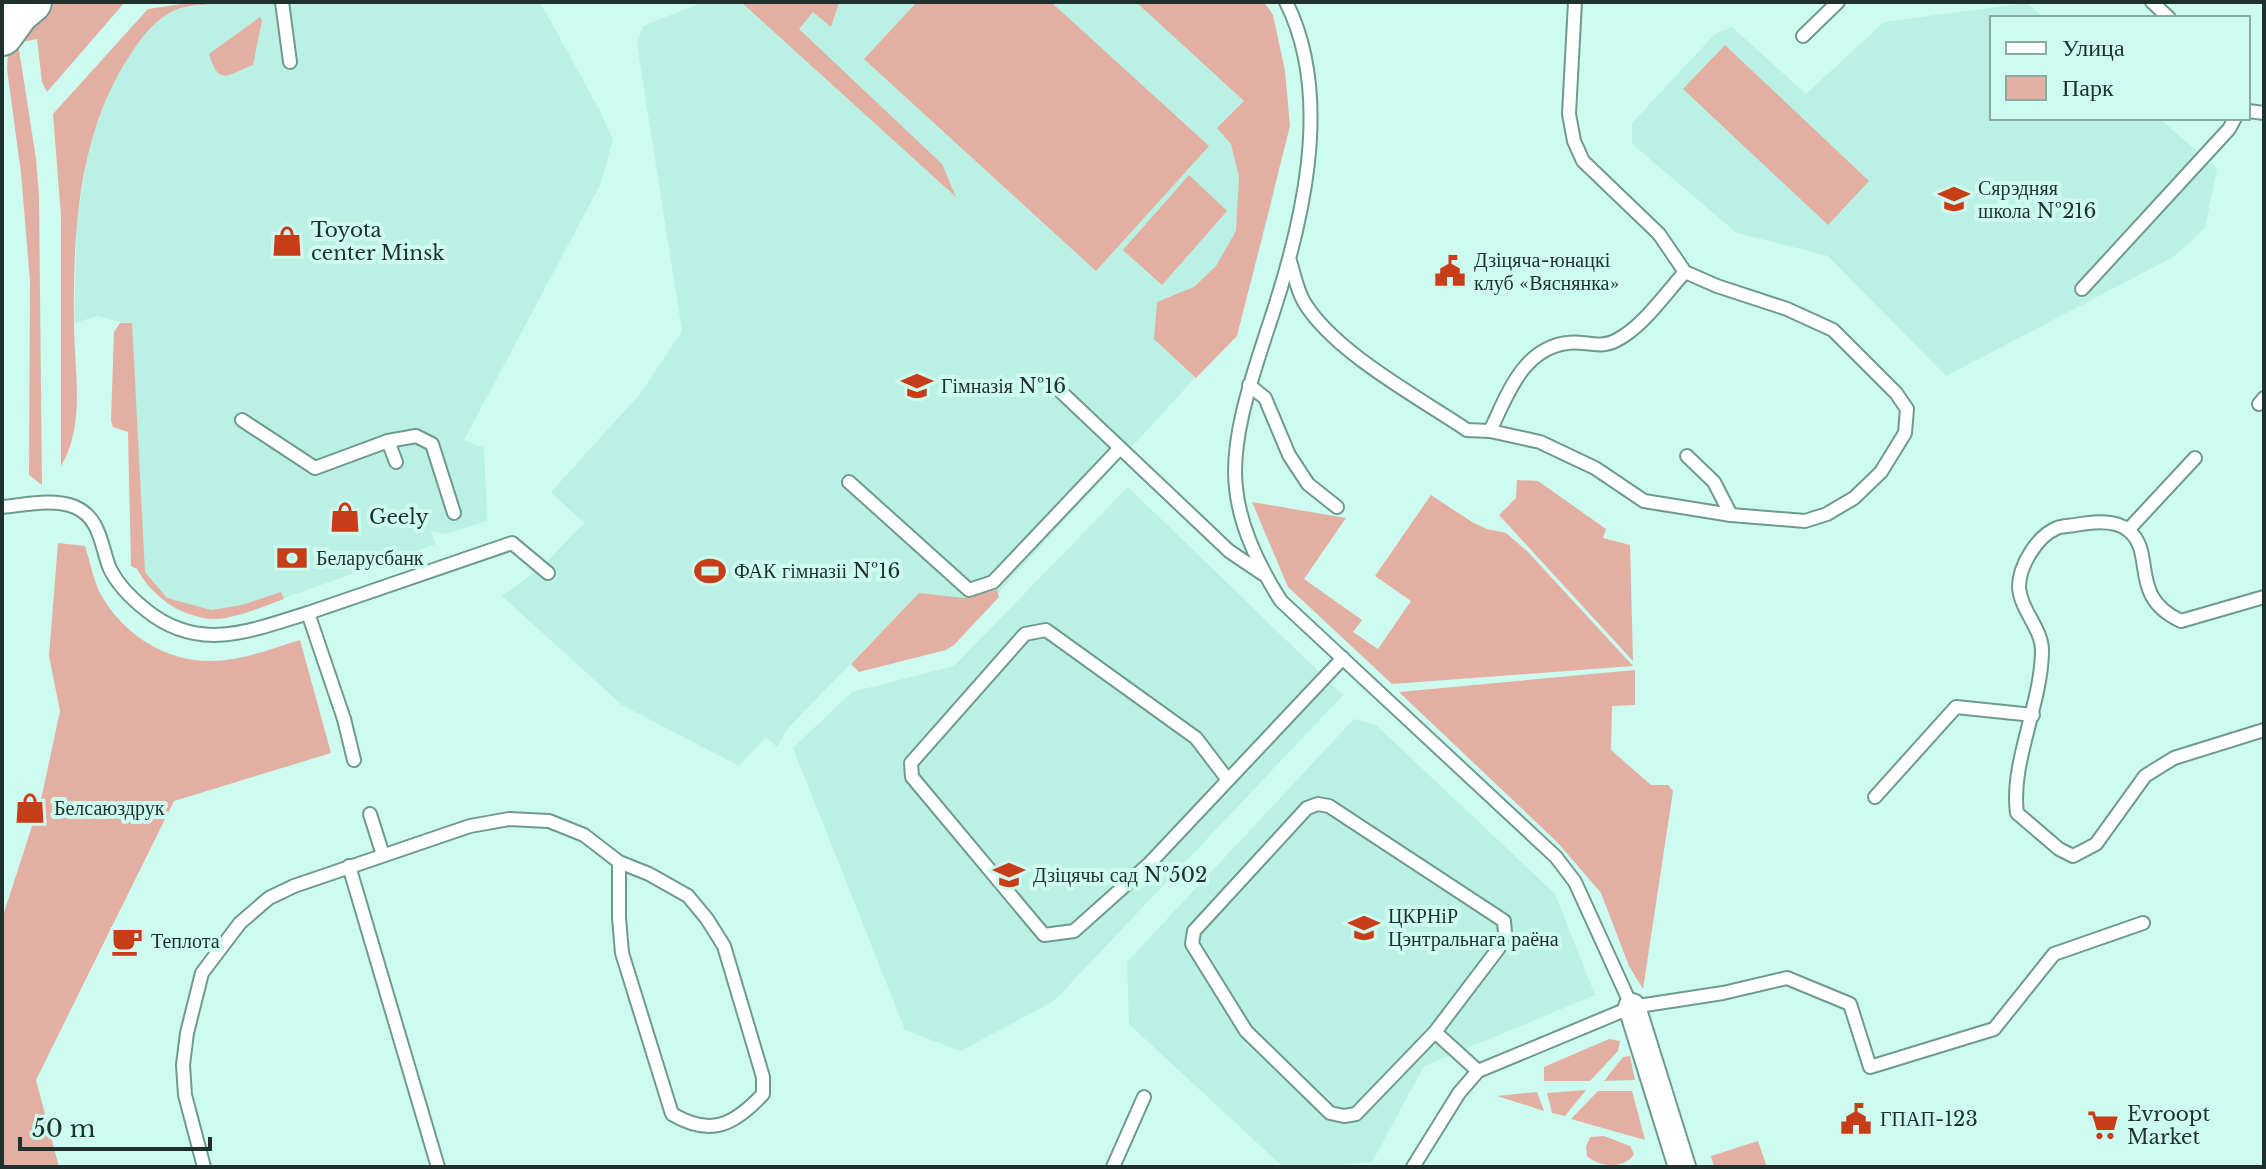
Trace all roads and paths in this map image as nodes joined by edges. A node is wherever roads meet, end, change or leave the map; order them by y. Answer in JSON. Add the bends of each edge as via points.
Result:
{"nodes":[{"id":1,"x":31,"y":2,"type":"edge"},
{"id":2,"x":282,"y":2,"type":"edge"},
{"id":3,"x":1286,"y":2,"type":"edge"},
{"id":4,"x":1575,"y":2,"type":"edge"},
{"id":5,"x":1838,"y":2,"type":"edge"},
{"id":6,"x":2152,"y":2,"type":"edge"},
{"id":7,"x":2167,"y":16,"type":"edge"},
{"id":8,"x":2,"y":35,"type":"edge"},
{"id":9,"x":1803,"y":36,"type":"dead end"},
{"id":10,"x":290,"y":62,"type":"dead end"},
{"id":11,"x":2234,"y":120,"type":"edge"},
{"id":12,"x":1290,"y":261,"type":"junction"},
{"id":13,"x":1685,"y":272,"type":"junction"},
{"id":14,"x":2082,"y":289,"type":"dead end"},
{"id":15,"x":1249,"y":385,"type":"junction"},
{"id":16,"x":1058,"y":389,"type":"dead end"},
{"id":17,"x":242,"y":420,"type":"dead end"},
{"id":18,"x":1490,"y":431,"type":"junction"},
{"id":19,"x":388,"y":441,"type":"junction"},
{"id":20,"x":1120,"y":448,"type":"junction"},
{"id":21,"x":1687,"y":456,"type":"dead end"},
{"id":22,"x":2195,"y":458,"type":"dead end"},
{"id":23,"x":396,"y":462,"type":"dead end"},
{"id":24,"x":315,"y":468,"type":"junction"},
{"id":25,"x":309,"y":482,"type":"dead end"},
{"id":26,"x":849,"y":482,"type":"dead end"},
{"id":27,"x":2,"y":507,"type":"edge"},
{"id":28,"x":1337,"y":507,"type":"dead end"},
{"id":29,"x":454,"y":513,"type":"dead end"},
{"id":30,"x":1731,"y":515,"type":"junction"},
{"id":31,"x":2128,"y":530,"type":"junction"},
{"id":32,"x":548,"y":573,"type":"dead end"},
{"id":33,"x":1266,"y":576,"type":"junction"},
{"id":34,"x":2264,"y":597,"type":"edge"},
{"id":35,"x":308,"y":613,"type":"junction"},
{"id":36,"x":1343,"y":658,"type":"junction"},
{"id":37,"x":2033,"y":715,"type":"junction"},
{"id":38,"x":2264,"y":730,"type":"edge"},
{"id":39,"x":354,"y":760,"type":"dead end"},
{"id":40,"x":1228,"y":780,"type":"junction"},
{"id":41,"x":1875,"y":797,"type":"dead end"},
{"id":42,"x":370,"y":814,"type":"dead end"},
{"id":43,"x":383,"y":855,"type":"junction"},
{"id":44,"x":619,"y":862,"type":"junction"},
{"id":45,"x":349,"y":866,"type":"junction"},
{"id":46,"x":2143,"y":923,"type":"dead end"},
{"id":47,"x":1632,"y":1007,"type":"junction"},
{"id":48,"x":1435,"y":1032,"type":"junction"},
{"id":49,"x":1478,"y":1071,"type":"junction"},
{"id":50,"x":1144,"y":1097,"type":"dead end"},
{"id":51,"x":204,"y":1167,"type":"edge"},
{"id":52,"x":438,"y":1167,"type":"edge"},
{"id":53,"x":1113,"y":1167,"type":"edge"},
{"id":54,"x":1413,"y":1167,"type":"edge"},
{"id":55,"x":1682,"y":1167,"type":"edge"}],
"edges":[{"from":1,"to":8,"type":"main road"},
{"from":2,"to":10,"type":"lane"},
{"from":3,"to":12,"type":"lane","via":[[1308,68],[1312,104]]},
{"from":4,"to":13,"type":"lane","via":[[1569,114],[1578,151],[1659,234]]},
{"from":5,"to":9,"type":"lane"},
{"from":6,"to":7,"type":"lane"},
{"from":11,"to":14,"type":"lane"},
{"from":12,"to":15,"type":"lane"},
{"from":12,"to":18,"type":"lane","via":[[1303,300],[1345,348],[1467,430]]},
{"from":13,"to":18,"type":"lane","via":[[1630,332],[1613,343],[1568,342],[1542,353],[1517,374]]},
{"from":13,"to":30,"type":"lane","via":[[1833,330],[1907,409],[1905,433],[1881,472],[1854,498],[1805,521]]},
{"from":15,"to":28,"type":"lane","via":[[1265,398],[1289,455],[1308,484]]},
{"from":15,"to":33,"type":"lane","via":[[1236,490]]},
{"from":16,"to":20,"type":"lane"},
{"from":17,"to":24,"type":"lane"},
{"from":18,"to":30,"type":"lane","via":[[1540,442],[1595,468],[1644,501]]},
{"from":19,"to":23,"type":"lane"},
{"from":19,"to":24,"type":"lane"},
{"from":19,"to":29,"type":"lane","via":[[416,436],[432,444]]},
{"from":20,"to":26,"type":"lane","via":[[993,582],[969,590]]},
{"from":20,"to":33,"type":"lane","via":[[1229,551]]},
{"from":21,"to":30,"type":"lane","via":[[1714,482]]},
{"from":22,"to":31,"type":"lane"},
{"from":24,"to":25,"type":"lane"},
{"from":27,"to":35,"type":"lane","via":[[58,503],[88,515],[101,535],[111,570],[129,596],[183,631],[239,635]]},
{"from":31,"to":34,"type":"lane","via":[[2138,544],[2151,598],[2166,614],[2181,621]]},
{"from":31,"to":37,"type":"lane","via":[[2100,521],[2057,528],[2040,538],[2025,564],[2019,588],[2042,648]]},
{"from":32,"to":35,"type":"lane","via":[[512,543]]},
{"from":33,"to":36,"type":"lane","via":[[1281,601]]},
{"from":35,"to":39,"type":"lane"},
{"from":36,"to":40,"type":"lane"},
{"from":36,"to":47,"type":"lane","via":[[1556,857],[1575,882]]},
{"from":37,"to":38,"type":"lane","via":[[2014,795],[2017,813],[2073,856],[2096,844],[2145,776],[2174,758]]},
{"from":37,"to":41,"type":"lane","via":[[1956,707]]},
{"from":40,"to":40,"type":"lane","via":[[1149,864],[1074,931],[1044,935],[912,777],[911,763],[1025,634],[1046,630],[1196,738]]},
{"from":42,"to":43,"type":"lane"},
{"from":43,"to":44,"type":"lane","via":[[509,819],[549,821],[584,835]]},
{"from":43,"to":45,"type":"lane"},
{"from":44,"to":44,"type":"lane","via":[[688,896],[724,946],[763,1077],[763,1094],[744,1115],[719,1125],[692,1126],[672,1114],[622,953]]},
{"from":45,"to":51,"type":"lane","via":[[269,898],[240,923],[202,973],[183,1065],[185,1095]]},
{"from":45,"to":52,"type":"lane"},
{"from":46,"to":47,"type":"lane","via":[[2054,954],[1994,1029],[1870,1067],[1850,1004],[1787,978]]},
{"from":47,"to":49,"type":"lane"},
{"from":47,"to":55,"type":"street"},
{"from":48,"to":48,"type":"lane","via":[[1356,1114],[1330,1113],[1246,1031],[1195,952],[1194,931],[1307,808],[1329,806],[1504,921],[1498,949]]},
{"from":48,"to":49,"type":"lane"},
{"from":49,"to":54,"type":"lane"},
{"from":50,"to":53,"type":"lane"}]}
